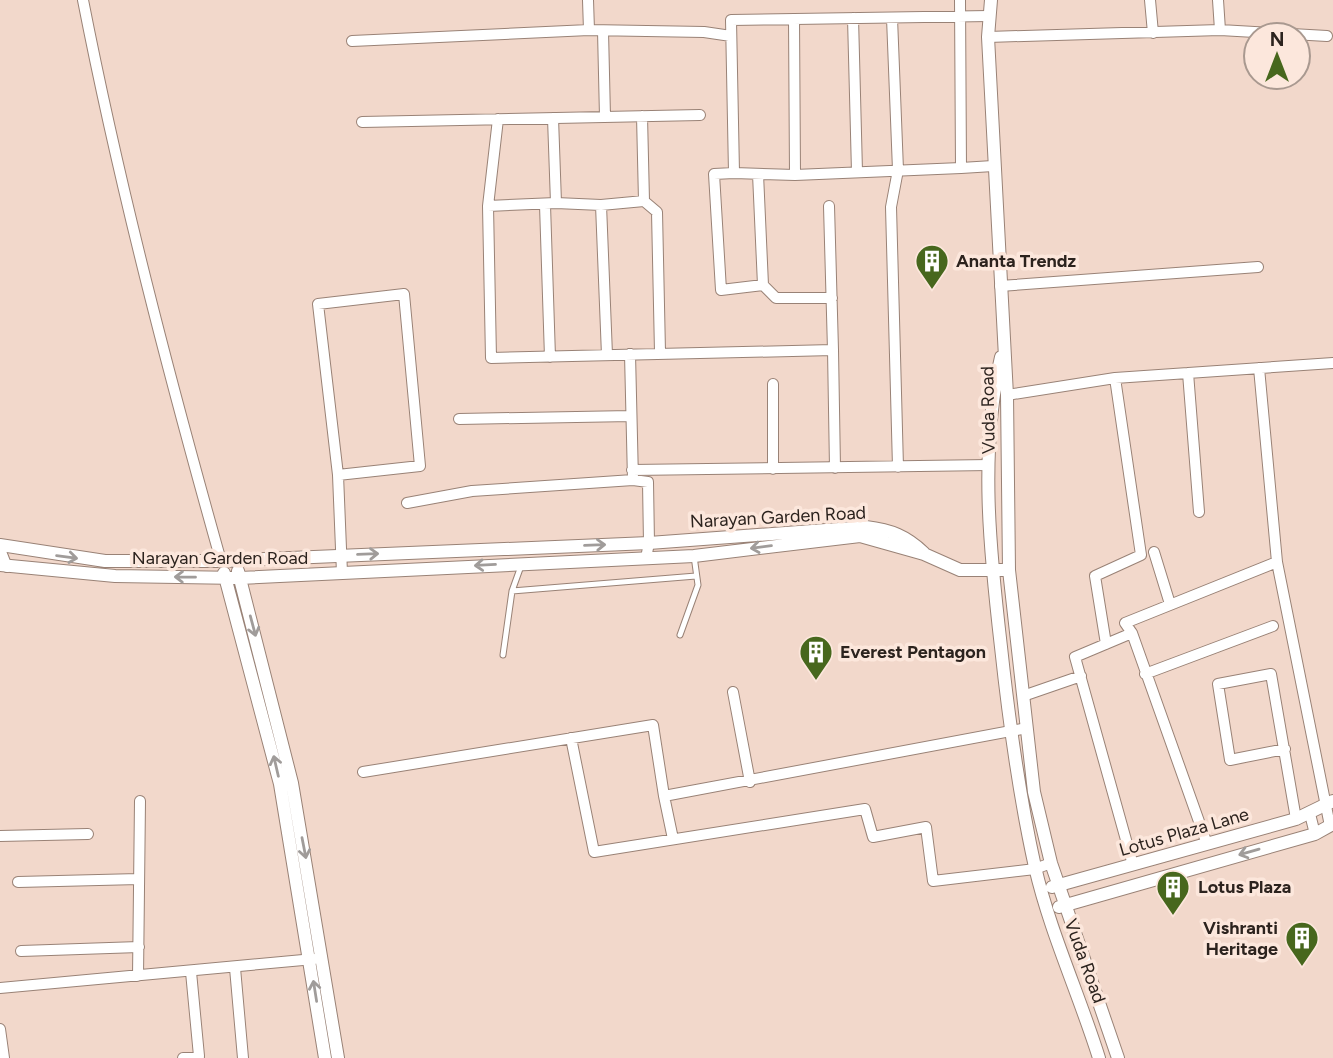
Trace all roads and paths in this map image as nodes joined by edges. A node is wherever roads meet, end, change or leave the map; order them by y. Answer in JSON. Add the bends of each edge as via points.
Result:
{"nodes":[{"id":1,"x":83,"y":0,"type":"edge"},
{"id":2,"x":588,"y":0,"type":"edge"},
{"id":3,"x":960,"y":0,"type":"edge"},
{"id":4,"x":991,"y":0,"type":"edge"},
{"id":5,"x":1150,"y":0,"type":"edge"},
{"id":6,"x":1218,"y":0,"type":"edge"},
{"id":7,"x":989,"y":16,"type":"junction"},
{"id":8,"x":966,"y":17,"type":"junction"},
{"id":9,"x":853,"y":18,"type":"junction"},
{"id":10,"x":892,"y":18,"type":"junction"},
{"id":11,"x":794,"y":19,"type":"junction"},
{"id":12,"x":589,"y":30,"type":"junction"},
{"id":13,"x":1220,"y":30,"type":"junction"},
{"id":14,"x":603,"y":31,"type":"junction"},
{"id":15,"x":1153,"y":33,"type":"junction"},
{"id":16,"x":731,"y":36,"type":"junction"},
{"id":17,"x":1327,"y":36,"type":"dead end"},
{"id":18,"x":988,"y":37,"type":"junction"},
{"id":19,"x":352,"y":41,"type":"dead end"},
{"id":20,"x":700,"y":115,"type":"dead end"},
{"id":21,"x":605,"y":117,"type":"junction"},
{"id":22,"x":642,"y":117,"type":"junction"},
{"id":23,"x":553,"y":118,"type":"junction"},
{"id":24,"x":498,"y":119,"type":"junction"},
{"id":25,"x":362,"y":122,"type":"dead end"},
{"id":26,"x":993,"y":166,"type":"junction"},
{"id":27,"x":962,"y":168,"type":"junction"},
{"id":28,"x":898,"y":170,"type":"junction"},
{"id":29,"x":857,"y":172,"type":"junction"},
{"id":30,"x":734,"y":173,"type":"junction"},
{"id":31,"x":758,"y":174,"type":"junction"},
{"id":32,"x":795,"y":175,"type":"junction"},
{"id":33,"x":644,"y":201,"type":"junction"},
{"id":34,"x":550,"y":204,"type":"junction"},
{"id":35,"x":601,"y":205,"type":"junction"},
{"id":36,"x":488,"y":206,"type":"junction"},
{"id":37,"x":828,"y":206,"type":"dead end"},
{"id":38,"x":1258,"y":267,"type":"dead end"},
{"id":39,"x":763,"y":285,"type":"junction"},
{"id":40,"x":1000,"y":286,"type":"junction"},
{"id":41,"x":832,"y":298,"type":"junction"},
{"id":42,"x":1003,"y":347,"type":"junction"},
{"id":43,"x":834,"y":350,"type":"junction"},
{"id":44,"x":660,"y":352,"type":"junction"},
{"id":45,"x":630,"y":354,"type":"junction"},
{"id":46,"x":607,"y":355,"type":"junction"},
{"id":47,"x":550,"y":356,"type":"junction"},
{"id":48,"x":1333,"y":363,"type":"edge"},
{"id":49,"x":1259,"y":368,"type":"junction"},
{"id":50,"x":1188,"y":373,"type":"junction"},
{"id":51,"x":1115,"y":378,"type":"junction"},
{"id":52,"x":773,"y":384,"type":"dead end"},
{"id":53,"x":1007,"y":395,"type":"junction"},
{"id":54,"x":631,"y":416,"type":"junction"},
{"id":55,"x":459,"y":419,"type":"dead end"},
{"id":56,"x":989,"y":465,"type":"junction"},
{"id":57,"x":898,"y":467,"type":"junction"},
{"id":58,"x":835,"y":468,"type":"junction"},
{"id":59,"x":773,"y":469,"type":"junction"},
{"id":60,"x":338,"y":475,"type":"junction"},
{"id":61,"x":633,"y":475,"type":"junction"},
{"id":62,"x":407,"y":503,"type":"dead end"},
{"id":63,"x":1199,"y":512,"type":"dead end"},
{"id":64,"x":649,"y":543,"type":"junction"},
{"id":65,"x":0,"y":547,"type":"edge"},
{"id":66,"x":1154,"y":552,"type":"dead end"},
{"id":67,"x":924,"y":554,"type":"junction"},
{"id":68,"x":340,"y":556,"type":"junction"},
{"id":69,"x":694,"y":556,"type":"junction"},
{"id":70,"x":646,"y":558,"type":"junction"},
{"id":71,"x":228,"y":561,"type":"junction"},
{"id":72,"x":1277,"y":562,"type":"junction"},
{"id":73,"x":522,"y":563,"type":"junction"},
{"id":74,"x":4,"y":566,"type":"edge"},
{"id":75,"x":992,"y":570,"type":"junction"},
{"id":76,"x":1009,"y":570,"type":"junction"},
{"id":77,"x":342,"y":573,"type":"junction"},
{"id":78,"x":696,"y":576,"type":"junction"},
{"id":79,"x":225,"y":578,"type":"junction"},
{"id":80,"x":240,"y":578,"type":"junction"},
{"id":81,"x":512,"y":591,"type":"junction"},
{"id":82,"x":1170,"y":604,"type":"junction"},
{"id":83,"x":1273,"y":626,"type":"dead end"},
{"id":84,"x":1132,"y":633,"type":"junction"},
{"id":85,"x":680,"y":635,"type":"dead end"},
{"id":86,"x":1106,"y":644,"type":"junction"},
{"id":87,"x":503,"y":655,"type":"dead end"},
{"id":88,"x":1145,"y":674,"type":"junction"},
{"id":89,"x":1081,"y":676,"type":"junction"},
{"id":90,"x":733,"y":692,"type":"dead end"},
{"id":91,"x":1023,"y":696,"type":"junction"},
{"id":92,"x":1027,"y":728,"type":"junction"},
{"id":93,"x":1011,"y":731,"type":"junction"},
{"id":94,"x":571,"y":738,"type":"junction"},
{"id":95,"x":1285,"y":749,"type":"junction"},
{"id":96,"x":363,"y":772,"type":"dead end"},
{"id":97,"x":750,"y":782,"type":"junction"},
{"id":98,"x":664,"y":796,"type":"junction"},
{"id":99,"x":140,"y":801,"type":"dead end"},
{"id":100,"x":1329,"y":804,"type":"edge"},
{"id":101,"x":1310,"y":814,"type":"junction"},
{"id":102,"x":1297,"y":819,"type":"junction"},
{"id":103,"x":1332,"y":825,"type":"edge"},
{"id":104,"x":88,"y":834,"type":"dead end"},
{"id":105,"x":1315,"y":834,"type":"junction"},
{"id":106,"x":0,"y":836,"type":"edge"},
{"id":107,"x":673,"y":839,"type":"junction"},
{"id":108,"x":1207,"y":844,"type":"junction"},
{"id":109,"x":1051,"y":863,"type":"junction"},
{"id":110,"x":1133,"y":865,"type":"junction"},
{"id":111,"x":1035,"y":869,"type":"junction"},
{"id":112,"x":139,"y":879,"type":"junction"},
{"id":113,"x":18,"y":882,"type":"dead end"},
{"id":114,"x":1059,"y":884,"type":"junction"},
{"id":115,"x":1042,"y":891,"type":"junction"},
{"id":116,"x":1066,"y":904,"type":"junction"},
{"id":117,"x":1048,"y":910,"type":"junction"},
{"id":118,"x":139,"y":947,"type":"junction"},
{"id":119,"x":21,"y":951,"type":"dead end"},
{"id":120,"x":316,"y":959,"type":"junction"},
{"id":121,"x":235,"y":968,"type":"junction"},
{"id":122,"x":191,"y":972,"type":"junction"},
{"id":123,"x":138,"y":976,"type":"junction"},
{"id":124,"x":0,"y":988,"type":"edge"},
{"id":125,"x":0,"y":1029,"type":"edge"},
{"id":126,"x":199,"y":1057,"type":"edge"},
{"id":127,"x":4,"y":1058,"type":"edge"},
{"id":128,"x":183,"y":1058,"type":"edge"},
{"id":129,"x":243,"y":1058,"type":"edge"},
{"id":130,"x":326,"y":1058,"type":"edge"},
{"id":131,"x":338,"y":1058,"type":"edge"},
{"id":132,"x":1099,"y":1058,"type":"edge"},
{"id":133,"x":1118,"y":1058,"type":"edge"}],
"edges":[{"from":1,"to":71,"type":"street","via":[[173,393]]},
{"from":2,"to":12,"type":"street"},
{"from":3,"to":8,"type":"street"},
{"from":4,"to":7,"type":"street"},
{"from":5,"to":15,"type":"street"},
{"from":6,"to":13,"type":"street"},
{"from":7,"to":8,"type":"street"},
{"from":7,"to":18,"type":"street"},
{"from":8,"to":10,"type":"street"},
{"from":8,"to":27,"type":"street"},
{"from":9,"to":10,"type":"street"},
{"from":9,"to":11,"type":"street"},
{"from":9,"to":29,"type":"street"},
{"from":10,"to":28,"type":"street"},
{"from":11,"to":16,"type":"street","via":[[731,20]]},
{"from":11,"to":32,"type":"street"},
{"from":12,"to":14,"type":"street"},
{"from":12,"to":19,"type":"street"},
{"from":13,"to":15,"type":"street"},
{"from":13,"to":17,"type":"street"},
{"from":14,"to":16,"type":"street"},
{"from":14,"to":21,"type":"street"},
{"from":15,"to":18,"type":"street"},
{"from":16,"to":30,"type":"street"},
{"from":18,"to":26,"type":"street"},
{"from":20,"to":22,"type":"street"},
{"from":21,"to":22,"type":"street"},
{"from":21,"to":23,"type":"street"},
{"from":22,"to":33,"type":"street"},
{"from":23,"to":24,"type":"street"},
{"from":23,"to":34,"type":"street"},
{"from":24,"to":25,"type":"street"},
{"from":24,"to":36,"type":"street"},
{"from":26,"to":27,"type":"street"},
{"from":26,"to":40,"type":"street"},
{"from":27,"to":28,"type":"street"},
{"from":28,"to":29,"type":"street"},
{"from":28,"to":57,"type":"street","via":[[891,207]]},
{"from":29,"to":32,"type":"street"},
{"from":30,"to":31,"type":"street"},
{"from":30,"to":39,"type":"street","via":[[714,174],[721,290]]},
{"from":31,"to":32,"type":"street"},
{"from":31,"to":39,"type":"street"},
{"from":33,"to":35,"type":"street"},
{"from":33,"to":44,"type":"street","via":[[657,212]]},
{"from":34,"to":35,"type":"street"},
{"from":34,"to":36,"type":"street"},
{"from":34,"to":47,"type":"street"},
{"from":35,"to":46,"type":"street"},
{"from":36,"to":47,"type":"street","via":[[491,358]]},
{"from":37,"to":41,"type":"street"},
{"from":38,"to":40,"type":"street"},
{"from":39,"to":41,"type":"street","via":[[776,298]]},
{"from":40,"to":42,"type":"street"},
{"from":41,"to":43,"type":"street"},
{"from":42,"to":53,"type":"street","name":"Vuda Road"},
{"from":42,"to":56,"type":"street","name":"Vuda Road","via":[[991,399]]},
{"from":43,"to":44,"type":"street"},
{"from":43,"to":58,"type":"street"},
{"from":44,"to":45,"type":"street"},
{"from":45,"to":46,"type":"street"},
{"from":45,"to":54,"type":"street"},
{"from":46,"to":47,"type":"street"},
{"from":48,"to":49,"type":"street"},
{"from":49,"to":50,"type":"street"},
{"from":49,"to":72,"type":"street"},
{"from":50,"to":51,"type":"street"},
{"from":50,"to":63,"type":"street"},
{"from":51,"to":53,"type":"street"},
{"from":51,"to":86,"type":"street","via":[[1141,555],[1096,576]]},
{"from":52,"to":59,"type":"street"},
{"from":53,"to":76,"type":"street","name":"Vuda Road"},
{"from":54,"to":55,"type":"street"},
{"from":54,"to":61,"type":"street"},
{"from":56,"to":57,"type":"street"},
{"from":56,"to":75,"type":"street","name":"Vuda Road"},
{"from":57,"to":58,"type":"street"},
{"from":58,"to":59,"type":"street"},
{"from":59,"to":61,"type":"street"},
{"from":60,"to":60,"type":"street","via":[[318,304],[404,294],[420,466]]},
{"from":60,"to":68,"type":"street"},
{"from":61,"to":62,"type":"street","via":[[472,491]]},
{"from":61,"to":64,"type":"street","via":[[648,482]]},
{"from":64,"to":67,"type":"street","name":"Narayan Garden Road","via":[[866,527],[908,538]]},
{"from":68,"to":64,"type":"street","name":"Narayan Garden Road","one_way":true},
{"from":64,"to":70,"type":"street"},
{"from":65,"to":71,"type":"street","name":"Narayan Garden Road","one_way":true,"via":[[105,561]]},
{"from":65,"to":74,"type":"street"},
{"from":66,"to":82,"type":"street"},
{"from":67,"to":69,"type":"street","name":"Narayan Garden Road","one_way":true,"via":[[860,536]]},
{"from":67,"to":75,"type":"street","via":[[966,570]]},
{"from":68,"to":71,"type":"street","name":"Narayan Garden Road"},
{"from":68,"to":77,"type":"street"},
{"from":69,"to":70,"type":"street","name":"Narayan Garden Road"},
{"from":69,"to":78,"type":"lane"},
{"from":70,"to":73,"type":"street","name":"Narayan Garden Road"},
{"from":71,"to":79,"type":"street"},
{"from":71,"to":80,"type":"street"},
{"from":72,"to":82,"type":"street"},
{"from":72,"to":100,"type":"street"},
{"from":73,"to":77,"type":"street","name":"Narayan Garden Road","one_way":true},
{"from":73,"to":81,"type":"lane"},
{"from":79,"to":74,"type":"street","name":"Narayan Garden Road","one_way":true,"via":[[115,576]]},
{"from":75,"to":76,"type":"street"},
{"from":75,"to":93,"type":"street","name":"Vuda Road"},
{"from":76,"to":91,"type":"street","name":"Vuda Road"},
{"from":77,"to":80,"type":"street","name":"Narayan Garden Road"},
{"from":78,"to":81,"type":"lane"},
{"from":78,"to":85,"type":"lane","via":[[698,585]]},
{"from":79,"to":80,"type":"street","name":"Narayan Garden Road"},
{"from":120,"to":79,"type":"street","one_way":true,"via":[[278,775]]},
{"from":80,"to":120,"type":"street","one_way":true,"via":[[287,760]]},
{"from":81,"to":87,"type":"lane"},
{"from":82,"to":84,"type":"street","via":[[1125,622]]},
{"from":83,"to":88,"type":"street"},
{"from":84,"to":86,"type":"street"},
{"from":84,"to":88,"type":"street"},
{"from":86,"to":89,"type":"street","via":[[1075,657]]},
{"from":88,"to":108,"type":"street"},
{"from":89,"to":91,"type":"street"},
{"from":89,"to":110,"type":"street"},
{"from":90,"to":97,"type":"street"},
{"from":91,"to":92,"type":"street","name":"Vuda Road"},
{"from":92,"to":93,"type":"street"},
{"from":92,"to":109,"type":"street","name":"Vuda Road","via":[[1038,816]]},
{"from":93,"to":97,"type":"street"},
{"from":93,"to":111,"type":"street","name":"Vuda Road"},
{"from":94,"to":96,"type":"street"},
{"from":94,"to":98,"type":"street","via":[[653,724]]},
{"from":94,"to":107,"type":"street","via":[[594,852]]},
{"from":95,"to":95,"type":"street","via":[[1271,674],[1218,684],[1230,760]]},
{"from":95,"to":102,"type":"street"},
{"from":97,"to":98,"type":"street"},
{"from":98,"to":107,"type":"street"},
{"from":99,"to":112,"type":"street"},
{"from":100,"to":101,"type":"street","name":"Lotus Plaza Lane"},
{"from":100,"to":103,"type":"street"},
{"from":101,"to":102,"type":"street","name":"Lotus Plaza Lane"},
{"from":101,"to":105,"type":"street"},
{"from":102,"to":108,"type":"street","name":"Lotus Plaza Lane"},
{"from":103,"to":105,"type":"street"},
{"from":104,"to":106,"type":"street"},
{"from":105,"to":116,"type":"street","one_way":true},
{"from":107,"to":111,"type":"street","via":[[865,809],[873,838],[926,827],[933,881]]},
{"from":108,"to":110,"type":"street","name":"Lotus Plaza Lane"},
{"from":109,"to":111,"type":"street"},
{"from":109,"to":114,"type":"street","name":"Vuda Road"},
{"from":110,"to":114,"type":"street","name":"Lotus Plaza Lane"},
{"from":111,"to":115,"type":"street","name":"Vuda Road"},
{"from":112,"to":113,"type":"street"},
{"from":112,"to":118,"type":"street"},
{"from":114,"to":115,"type":"street","name":"Lotus Plaza Lane"},
{"from":114,"to":116,"type":"street","name":"Vuda Road"},
{"from":115,"to":117,"type":"street","name":"Vuda Road"},
{"from":116,"to":117,"type":"street"},
{"from":116,"to":133,"type":"street","name":"Vuda Road"},
{"from":117,"to":132,"type":"street","name":"Vuda Road"},
{"from":118,"to":119,"type":"street"},
{"from":118,"to":123,"type":"street"},
{"from":120,"to":121,"type":"street"},
{"from":130,"to":120,"type":"street","one_way":true},
{"from":120,"to":131,"type":"street"},
{"from":121,"to":122,"type":"street"},
{"from":121,"to":129,"type":"street"},
{"from":122,"to":123,"type":"street"},
{"from":122,"to":126,"type":"street"},
{"from":123,"to":124,"type":"street"},
{"from":125,"to":127,"type":"street"},
{"from":126,"to":128,"type":"street"}]}
